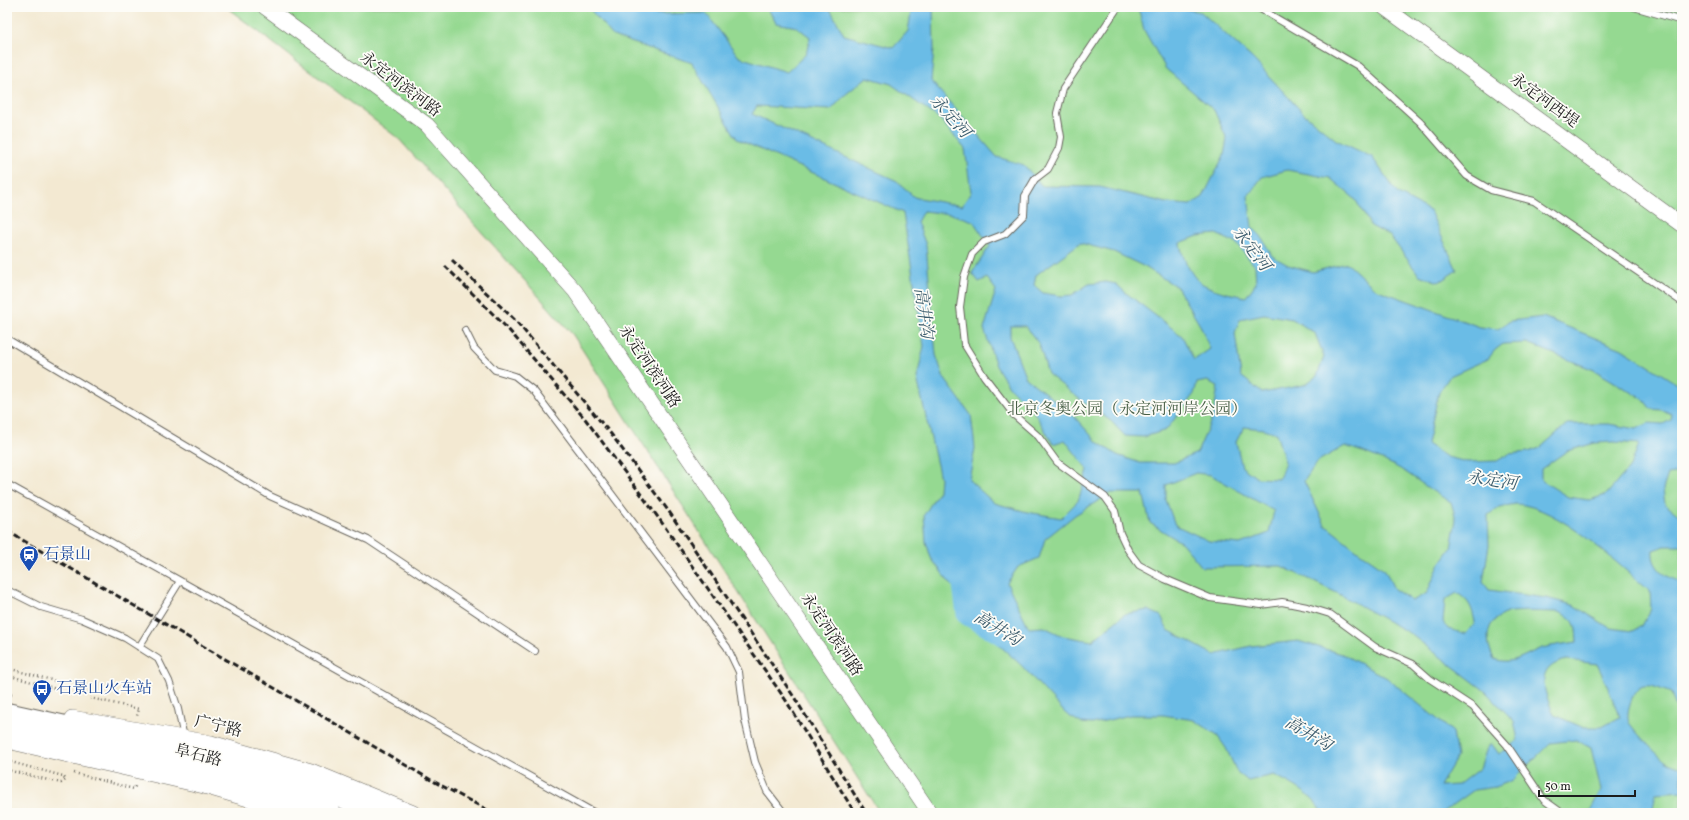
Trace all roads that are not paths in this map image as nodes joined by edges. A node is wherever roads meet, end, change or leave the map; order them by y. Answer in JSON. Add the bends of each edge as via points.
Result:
{"nodes":[{"id":1,"x":264,"y":7,"type":"edge"},
{"id":2,"x":1118,"y":7,"type":"edge"},
{"id":3,"x":1257,"y":7,"type":"edge"},
{"id":4,"x":1384,"y":7,"type":"edge"},
{"id":5,"x":1634,"y":7,"type":"edge"},
{"id":6,"x":1682,"y":21,"type":"edge"},
{"id":7,"x":1682,"y":225,"type":"edge"},
{"id":8,"x":1682,"y":302,"type":"edge"},
{"id":9,"x":465,"y":330,"type":"dead end"},
{"id":10,"x":7,"y":339,"type":"edge"},
{"id":11,"x":7,"y":484,"type":"edge"},
{"id":12,"x":180,"y":581,"type":"junction"},
{"id":13,"x":7,"y":590,"type":"edge"},
{"id":14,"x":139,"y":647,"type":"junction"},
{"id":15,"x":535,"y":651,"type":"dead end"},
{"id":16,"x":9,"y":704,"type":"edge"},
{"id":17,"x":7,"y":731,"type":"edge"},
{"id":18,"x":184,"y":738,"type":"junction"},
{"id":19,"x":7,"y":741,"type":"edge"},
{"id":20,"x":296,"y":813,"type":"edge"},
{"id":21,"x":331,"y":813,"type":"edge"},
{"id":22,"x":385,"y":813,"type":"edge"},
{"id":23,"x":413,"y":813,"type":"edge"},
{"id":24,"x":595,"y":813,"type":"edge"},
{"id":25,"x":784,"y":813,"type":"edge"},
{"id":26,"x":930,"y":813,"type":"edge"},
{"id":27,"x":1562,"y":813,"type":"edge"}],
"edges":[{"from":1,"to":26,"type":"street","name":"永定河滨河路","via":[[426,125],[575,291]]},
{"from":2,"to":27,"type":"lane","via":[[1063,89],[1057,113],[1061,137],[1059,148],[1048,169],[1035,179],[1025,196],[1024,215],[1006,234],[984,242],[972,254],[964,277],[960,307],[964,344],[984,376],[1014,415],[1038,436],[1056,462],[1105,497],[1115,511],[1120,533],[1128,550],[1139,565],[1210,598],[1261,605],[1282,602],[1330,614],[1375,647],[1413,664],[1430,679],[1473,707],[1507,745],[1544,800]]},
{"from":3,"to":8,"type":"lane","via":[[1358,66],[1420,122],[1467,176],[1491,190],[1534,201]]},
{"from":4,"to":7,"type":"street","name":"永定河西堤"},
{"from":5,"to":6,"type":"lane"},
{"from":9,"to":25,"type":"lane","via":[[474,348],[496,370],[514,376],[534,391],[727,648],[739,672],[745,720],[755,762],[767,790]]},
{"from":10,"to":15,"type":"lane","via":[[270,496],[368,540]]},
{"from":11,"to":12,"type":"lane"},
{"from":12,"to":14,"type":"lane"},
{"from":12,"to":24,"type":"lane"},
{"from":13,"to":14,"type":"lane","via":[[41,607],[82,619]]},
{"from":14,"to":18,"type":"lane","via":[[158,659],[178,709]]},
{"from":16,"to":18,"type":"street","name":"广宁路","via":[[24,710]]},
{"from":16,"to":22,"type":"highway","name":"阜石路","via":[[306,785]]},
{"from":17,"to":21,"type":"highway","name":"阜石路","via":[[205,773],[301,801]]},
{"from":18,"to":23,"type":"street","name":"广宁路","via":[[212,743],[311,771]]},
{"from":19,"to":20,"type":"street","via":[[204,786]]}]}
